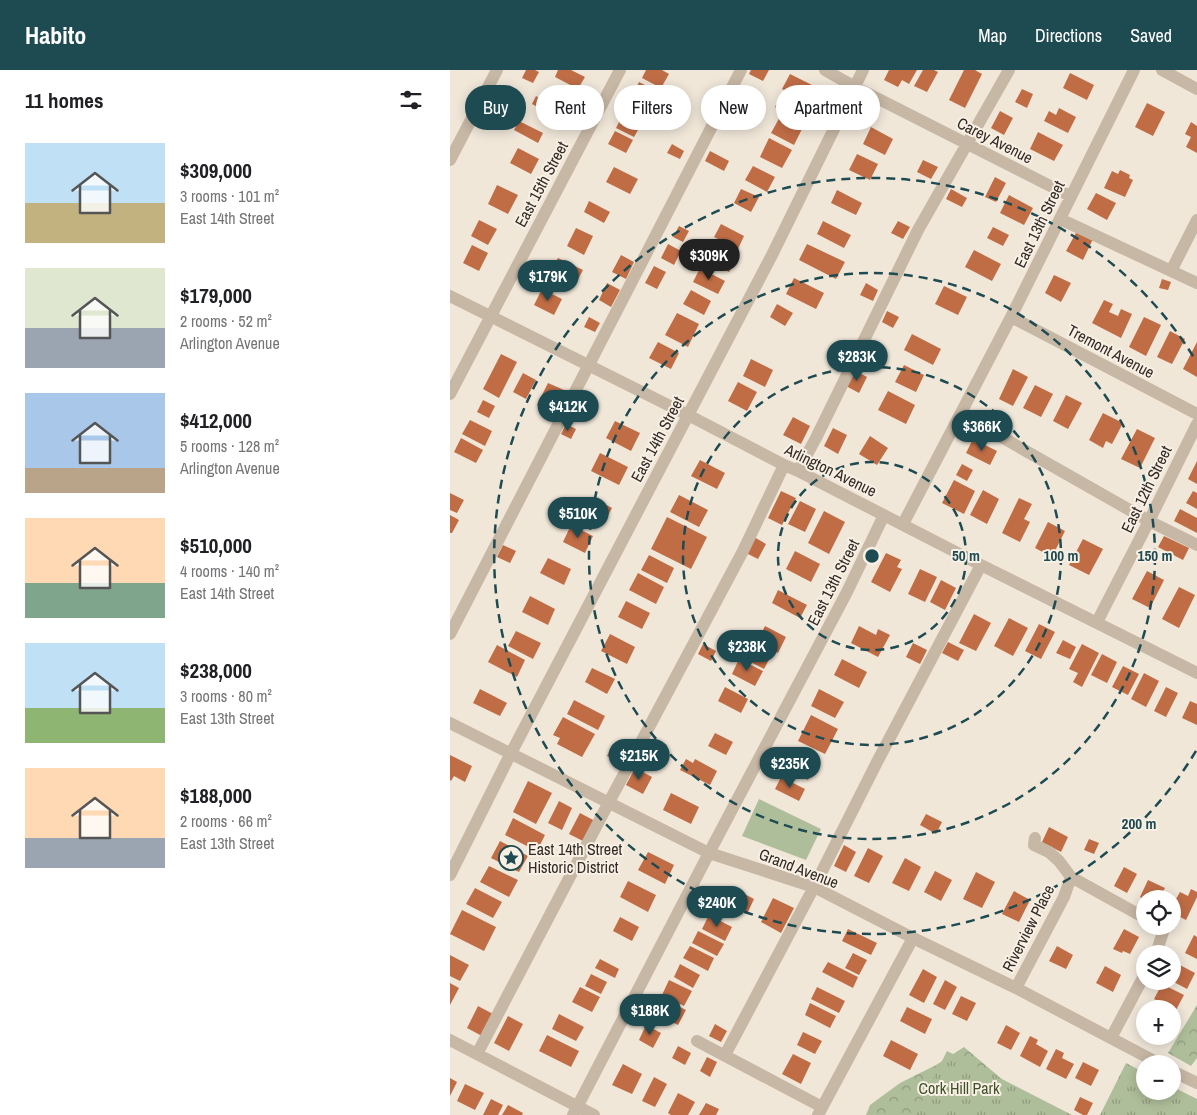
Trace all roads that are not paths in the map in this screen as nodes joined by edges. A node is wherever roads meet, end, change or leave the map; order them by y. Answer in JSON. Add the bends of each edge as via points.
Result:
{"nodes":[{"id":1,"x":497,"y":70,"type":"edge"},
{"id":2,"x":620,"y":70,"type":"edge"},
{"id":3,"x":741,"y":70,"type":"edge"},
{"id":4,"x":825,"y":70,"type":"edge"},
{"id":5,"x":863,"y":70,"type":"edge"},
{"id":6,"x":1009,"y":70,"type":"edge"},
{"id":7,"x":1134,"y":70,"type":"edge"},
{"id":8,"x":1162,"y":70,"type":"edge"},
{"id":9,"x":851,"y":85,"type":"edge"},
{"id":10,"x":856,"y":85,"type":"edge"},
{"id":11,"x":1197,"y":89,"type":"edge"},
{"id":12,"x":880,"y":100,"type":"edge"},
{"id":13,"x":834,"y":130,"type":"edge"},
{"id":14,"x":967,"y":144,"type":"junction"},
{"id":15,"x":450,"y":160,"type":"edge"},
{"id":16,"x":1070,"y":196,"type":"junction"},
{"id":17,"x":1060,"y":219,"type":"junction"},
{"id":18,"x":1197,"y":220,"type":"edge"},
{"id":19,"x":1171,"y":271,"type":"junction"},
{"id":20,"x":1197,"y":283,"type":"edge"},
{"id":21,"x":450,"y":296,"type":"edge"},
{"id":22,"x":490,"y":316,"type":"junction"},
{"id":23,"x":1011,"y":317,"type":"junction"},
{"id":24,"x":589,"y":365,"type":"junction"},
{"id":25,"x":450,"y":394,"type":"edge"},
{"id":26,"x":961,"y":414,"type":"junction"},
{"id":27,"x":1197,"y":414,"type":"edge"},
{"id":28,"x":688,"y":415,"type":"junction"},
{"id":29,"x":1197,"y":424,"type":"edge"},
{"id":30,"x":784,"y":465,"type":"junction"},
{"id":31,"x":798,"y":471,"type":"junction"},
{"id":32,"x":884,"y":514,"type":"junction"},
{"id":33,"x":1149,"y":521,"type":"junction"},
{"id":34,"x":903,"y":524,"type":"junction"},
{"id":35,"x":1197,"y":545,"type":"edge"},
{"id":36,"x":981,"y":565,"type":"junction"},
{"id":37,"x":1097,"y":622,"type":"junction"},
{"id":38,"x":450,"y":634,"type":"edge"},
{"id":39,"x":1197,"y":673,"type":"edge"},
{"id":40,"x":450,"y":723,"type":"edge"},
{"id":41,"x":510,"y":755,"type":"junction"},
{"id":42,"x":608,"y":804,"type":"junction"},
{"id":43,"x":1035,"y":838,"type":"dead end"},
{"id":44,"x":709,"y":853,"type":"junction"},
{"id":45,"x":450,"y":875,"type":"edge"},
{"id":46,"x":1071,"y":877,"type":"junction"},
{"id":47,"x":814,"y":887,"type":"junction"},
{"id":48,"x":1136,"y":913,"type":"edge"},
{"id":49,"x":914,"y":938,"type":"junction"},
{"id":50,"x":1016,"y":988,"type":"junction"},
{"id":51,"x":1136,"y":990,"type":"edge"},
{"id":52,"x":1111,"y":1038,"type":"junction"},
{"id":53,"x":450,"y":1040,"type":"edge"},
{"id":54,"x":696,"y":1041,"type":"dead end"},
{"id":55,"x":477,"y":1054,"type":"junction"},
{"id":56,"x":725,"y":1055,"type":"junction"},
{"id":57,"x":1143,"y":1055,"type":"edge"},
{"id":58,"x":1181,"y":1075,"type":"edge"},
{"id":59,"x":1197,"y":1083,"type":"edge"},
{"id":60,"x":576,"y":1111,"type":"edge"},
{"id":61,"x":820,"y":1111,"type":"edge"},
{"id":62,"x":594,"y":1115,"type":"edge"}],
"edges":[{"from":1,"to":15,"type":"street"},
{"from":2,"to":22,"type":"street","name":"East 15th Street"},
{"from":3,"to":24,"type":"street"},
{"from":4,"to":9,"type":"street","name":"Carey Avenue"},
{"from":5,"to":10,"type":"street","name":"East 14th Street"},
{"from":6,"to":14,"type":"street"},
{"from":7,"to":16,"type":"street","name":"East 13th Street"},
{"from":8,"to":11,"type":"street"},
{"from":12,"to":14,"type":"street","name":"Carey Avenue"},
{"from":13,"to":28,"type":"street","name":"East 14th Street"},
{"from":14,"to":16,"type":"street","name":"Carey Avenue"},
{"from":14,"to":31,"type":"street","via":[[918,230]]},
{"from":16,"to":17,"type":"street","name":"East 13th Street"},
{"from":17,"to":19,"type":"street"},
{"from":17,"to":23,"type":"street","name":"East 13th Street"},
{"from":18,"to":19,"type":"street"},
{"from":19,"to":20,"type":"street"},
{"from":21,"to":22,"type":"street","name":"Arlington Avenue"},
{"from":22,"to":24,"type":"street","name":"Arlington Avenue"},
{"from":22,"to":25,"type":"street","name":"East 15th Street"},
{"from":23,"to":26,"type":"street","name":"East 13th Street"},
{"from":23,"to":27,"type":"street","name":"Tremont Avenue"},
{"from":24,"to":28,"type":"street","name":"Arlington Avenue"},
{"from":24,"to":38,"type":"street"},
{"from":26,"to":33,"type":"street"},
{"from":26,"to":34,"type":"street","name":"East 13th Street"},
{"from":28,"to":30,"type":"street","name":"Arlington Avenue"},
{"from":28,"to":41,"type":"street","name":"East 14th Street"},
{"from":29,"to":33,"type":"street","name":"East 12th Street"},
{"from":30,"to":31,"type":"street","name":"Arlington Avenue"},
{"from":30,"to":42,"type":"street","via":[[743,551]]},
{"from":31,"to":32,"type":"street","name":"Arlington Avenue"},
{"from":32,"to":34,"type":"street","name":"Arlington Avenue"},
{"from":32,"to":44,"type":"street","name":"East 13th Street","via":[[847,592]]},
{"from":33,"to":35,"type":"street"},
{"from":33,"to":37,"type":"street","name":"East 12th Street"},
{"from":34,"to":36,"type":"street","name":"Arlington Avenue"},
{"from":36,"to":37,"type":"street","name":"Arlington Avenue"},
{"from":36,"to":47,"type":"street"},
{"from":37,"to":39,"type":"street","name":"Arlington Avenue"},
{"from":40,"to":41,"type":"street","name":"Grand Avenue"},
{"from":41,"to":42,"type":"street","name":"Grand Avenue"},
{"from":41,"to":45,"type":"street","name":"East 14th Street"},
{"from":42,"to":44,"type":"street","name":"Grand Avenue"},
{"from":42,"to":55,"type":"street"},
{"from":43,"to":46,"type":"street","via":[[1034,845],[1049,852]]},
{"from":44,"to":47,"type":"street","name":"Grand Avenue"},
{"from":44,"to":60,"type":"street","name":"East 13th Street"},
{"from":46,"to":48,"type":"street","name":"Riverview Place"},
{"from":46,"to":50,"type":"street","name":"Riverview Place","via":[[1064,897]]},
{"from":47,"to":49,"type":"street","name":"Grand Avenue"},
{"from":47,"to":56,"type":"street"},
{"from":49,"to":50,"type":"street","name":"Grand Avenue"},
{"from":49,"to":61,"type":"street"},
{"from":50,"to":52,"type":"street","name":"Grand Avenue"},
{"from":51,"to":52,"type":"street"},
{"from":52,"to":57,"type":"street","name":"Grand Avenue"},
{"from":53,"to":55,"type":"street"},
{"from":54,"to":56,"type":"street"},
{"from":55,"to":60,"type":"street"},
{"from":56,"to":61,"type":"street"},
{"from":58,"to":59,"type":"street"},
{"from":60,"to":62,"type":"street"}]}
